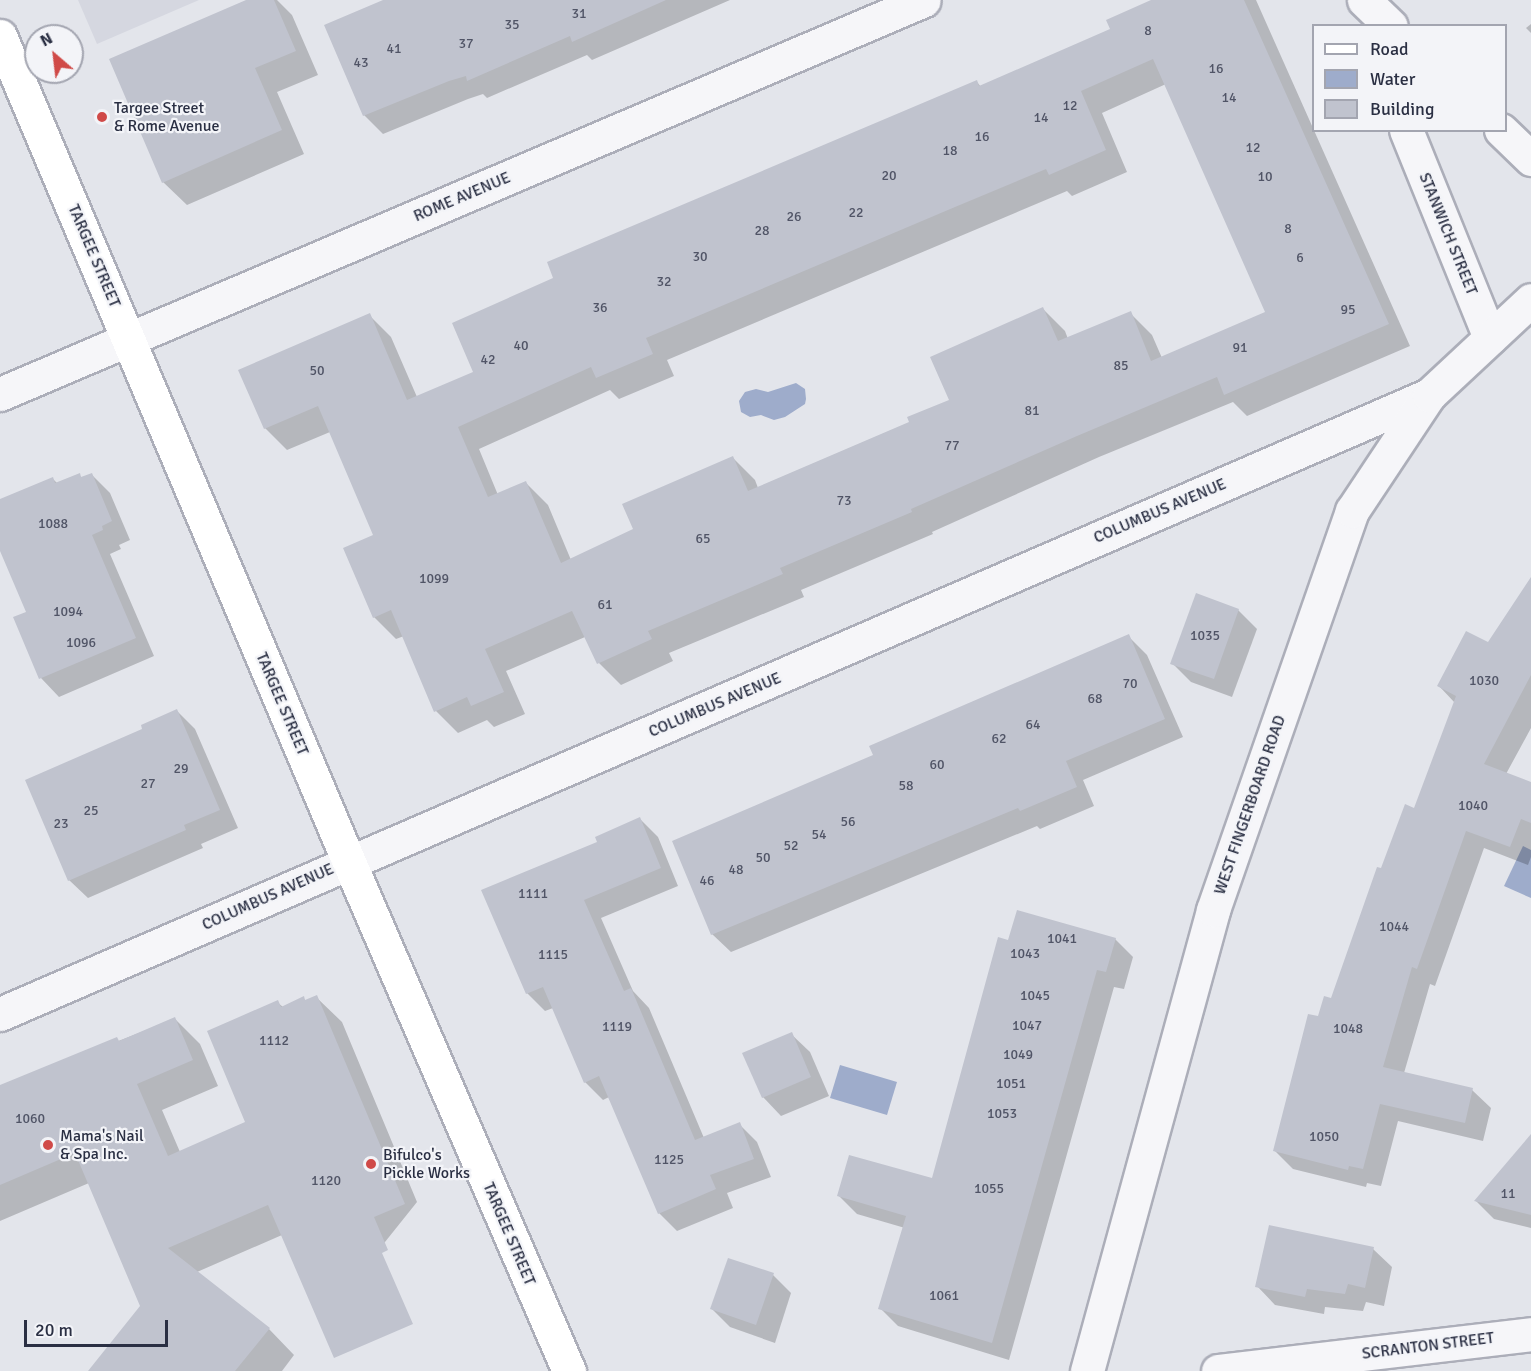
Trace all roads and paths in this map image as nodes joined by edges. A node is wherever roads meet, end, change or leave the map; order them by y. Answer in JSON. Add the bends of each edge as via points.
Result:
{"nodes":[{"id":1,"x":924,"y":0,"type":"edge"},
{"id":2,"x":1352,"y":0,"type":"edge"},
{"id":3,"x":1364,"y":0,"type":"edge"},
{"id":4,"x":1362,"y":24,"type":"edge"},
{"id":5,"x":1389,"y":24,"type":"edge"},
{"id":6,"x":0,"y":36,"type":"edge"},
{"id":7,"x":1407,"y":132,"type":"edge"},
{"id":8,"x":1503,"y":132,"type":"edge"},
{"id":9,"x":1531,"y":159,"type":"edge"},
{"id":10,"x":1531,"y":300,"type":"edge"},
{"id":11,"x":1490,"y":338,"type":"junction"},
{"id":12,"x":129,"y":339,"type":"junction"},
{"id":13,"x":0,"y":394,"type":"edge"},
{"id":14,"x":1429,"y":395,"type":"junction"},
{"id":15,"x":349,"y":862,"type":"junction"},
{"id":16,"x":0,"y":1014,"type":"edge"},
{"id":17,"x":1531,"y":1334,"type":"edge"},
{"id":18,"x":569,"y":1371,"type":"edge"},
{"id":19,"x":1087,"y":1371,"type":"edge"},
{"id":20,"x":1218,"y":1371,"type":"edge"}],
"edges":[{"from":1,"to":12,"type":"street","name":"ROME AVENUE"},
{"from":2,"to":4,"type":"street"},
{"from":3,"to":5,"type":"street"},
{"from":6,"to":12,"type":"main road","name":"TARGEE STREET"},
{"from":7,"to":11,"type":"street","name":"STANWICH STREET"},
{"from":8,"to":9,"type":"street"},
{"from":10,"to":11,"type":"street","name":"WEST FINGERBOARD ROAD"},
{"from":11,"to":14,"type":"street","name":"WEST FINGERBOARD ROAD"},
{"from":12,"to":13,"type":"street","name":"ROME AVENUE"},
{"from":12,"to":15,"type":"main road","name":"TARGEE STREET"},
{"from":14,"to":15,"type":"street","name":"COLUMBUS AVENUE"},
{"from":14,"to":19,"type":"street","name":"WEST FINGERBOARD ROAD","via":[[1353,511],[1345,533],[1213,910]]},
{"from":15,"to":16,"type":"street","name":"COLUMBUS AVENUE"},
{"from":15,"to":18,"type":"main road","name":"TARGEE STREET"},
{"from":17,"to":20,"type":"street","name":"SCRANTON STREET"}]}
